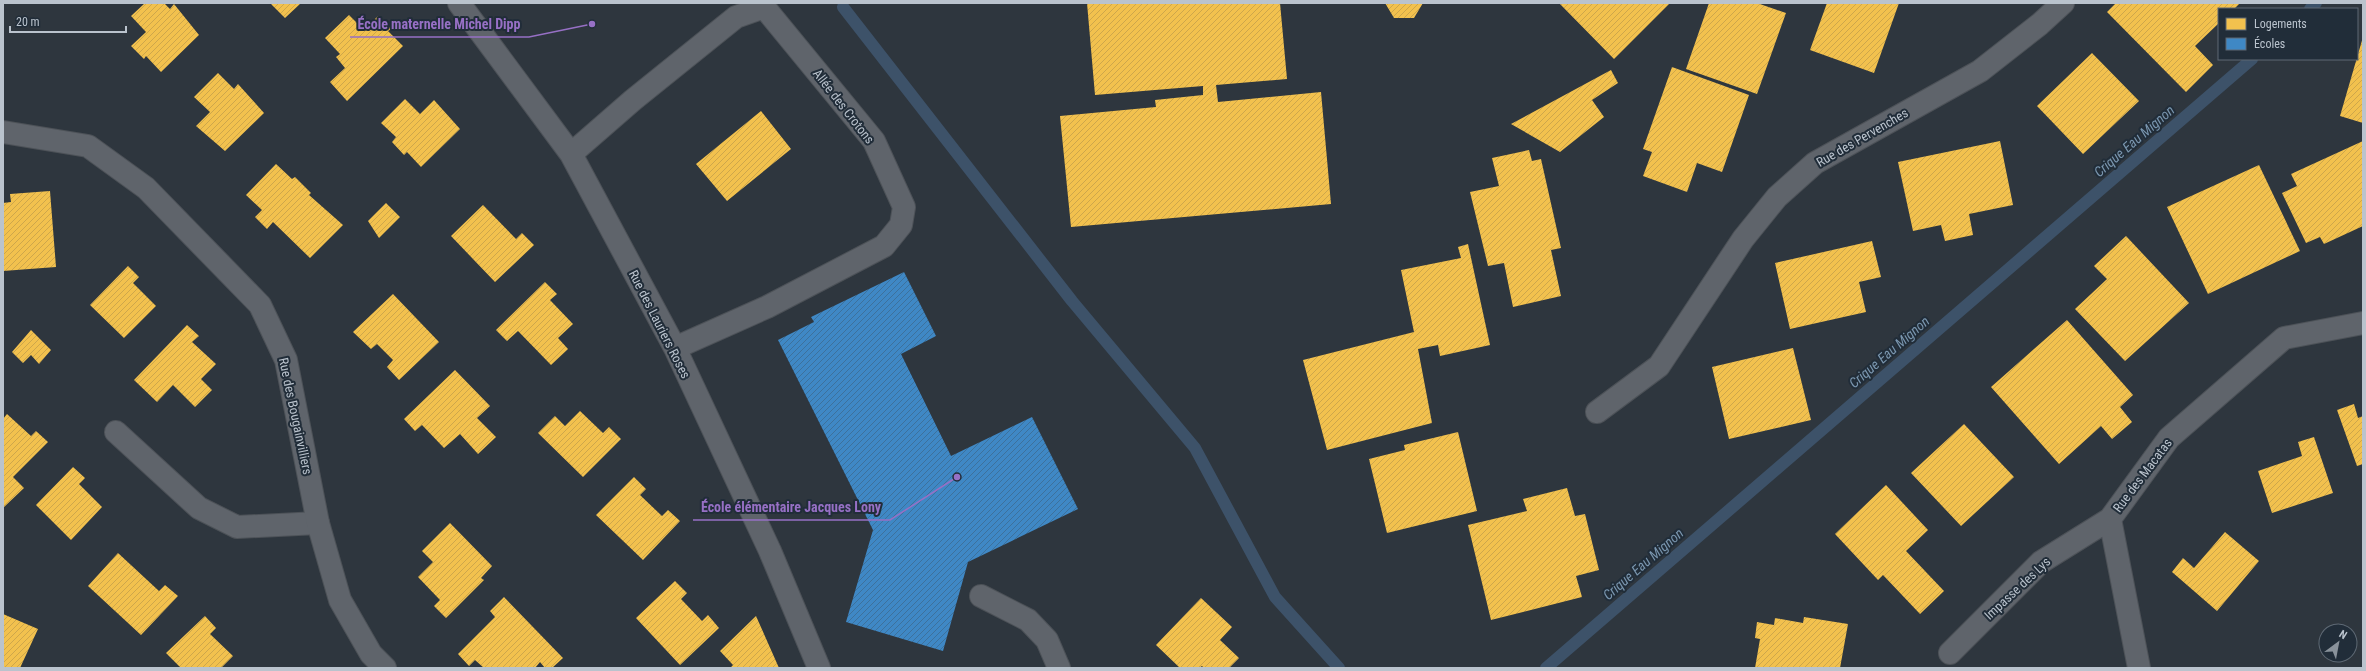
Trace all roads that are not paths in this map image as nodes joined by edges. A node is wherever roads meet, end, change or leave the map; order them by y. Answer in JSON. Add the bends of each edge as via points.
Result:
{"nodes":[{"id":1,"x":459,"y":3,"type":"edge"},
{"id":2,"x":2063,"y":3,"type":"edge"},
{"id":3,"x":3,"y":132,"type":"edge"},
{"id":4,"x":571,"y":154,"type":"junction"},
{"id":5,"x":2363,"y":323,"type":"edge"},
{"id":6,"x":675,"y":348,"type":"junction"},
{"id":7,"x":1597,"y":412,"type":"dead end"},
{"id":8,"x":116,"y":432,"type":"dead end"},
{"id":9,"x":2110,"y":519,"type":"junction"},
{"id":10,"x":318,"y":523,"type":"junction"},
{"id":11,"x":981,"y":596,"type":"dead end"},
{"id":12,"x":1950,"y":653,"type":"dead end"},
{"id":13,"x":386,"y":668,"type":"edge"},
{"id":14,"x":819,"y":668,"type":"edge"},
{"id":15,"x":1059,"y":668,"type":"edge"},
{"id":16,"x":2139,"y":668,"type":"edge"}],
"edges":[{"from":1,"to":4,"type":"street","name":"Rue des Lauriers Roses"},
{"from":2,"to":7,"type":"street","name":"Rue des Pervenches","via":[[1980,70],[1815,163],[1777,197],[1743,239],[1659,366]]},
{"from":3,"to":10,"type":"street","name":"Rue des Bougainvilliers","via":[[88,146],[146,188],[260,305],[286,360]]},
{"from":4,"to":6,"type":"street","name":"Rue des Lauriers Roses"},
{"from":4,"to":6,"type":"street","name":"Allée des Crotons","via":[[633,100],[736,18],[764,7],[874,141],[904,207],[900,225],[884,246],[767,307]]},
{"from":5,"to":9,"type":"street","name":"Rue des Macatas","via":[[2284,338],[2169,438]]},
{"from":6,"to":14,"type":"street","name":"Rue des Lauriers Roses","via":[[770,551]]},
{"from":8,"to":10,"type":"street","via":[[199,508],[237,527]]},
{"from":9,"to":12,"type":"street","name":"Impasse des Lys","via":[[2041,562]]},
{"from":9,"to":16,"type":"street","name":"Rue des Macatas"},
{"from":10,"to":13,"type":"street","name":"Rue des Bougainvilliers","via":[[340,600],[371,654]]},
{"from":11,"to":15,"type":"street","via":[[1028,620],[1047,640]]}]}
